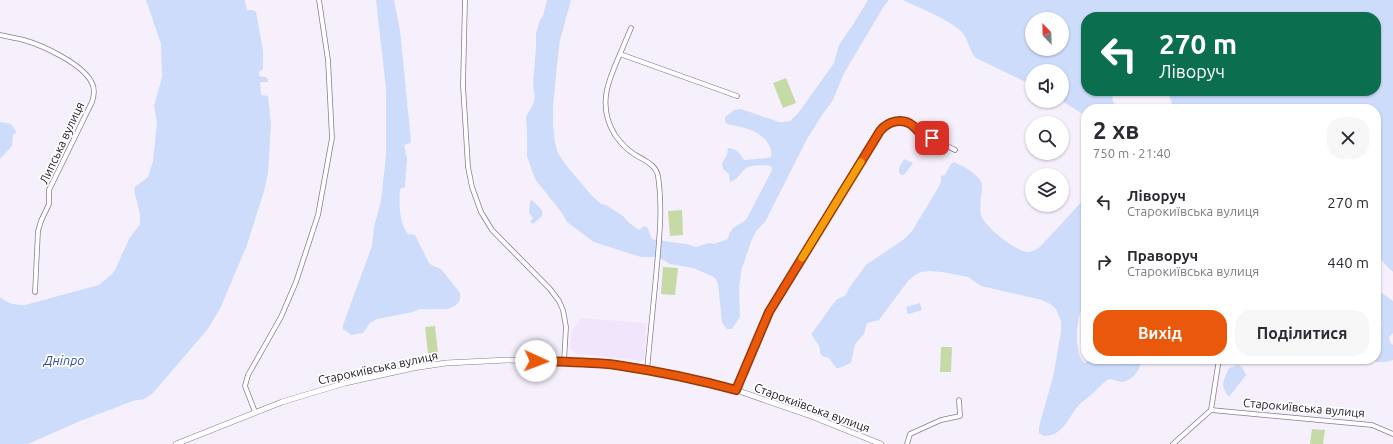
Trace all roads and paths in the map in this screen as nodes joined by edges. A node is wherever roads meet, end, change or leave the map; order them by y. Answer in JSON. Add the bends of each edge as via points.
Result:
{"nodes":[{"id":1,"x":319,"y":0,"type":"edge"},
{"id":2,"x":465,"y":0,"type":"edge"},
{"id":3,"x":631,"y":28,"type":"dead end"},
{"id":4,"x":0,"y":35,"type":"edge"},
{"id":5,"x":620,"y":54,"type":"junction"},
{"id":6,"x":737,"y":96,"type":"dead end"},
{"id":7,"x":955,"y":150,"type":"dead end"},
{"id":8,"x":36,"y":292,"type":"dead end"},
{"id":9,"x":564,"y":362,"type":"junction"},
{"id":10,"x":1218,"y":364,"type":"edge"},
{"id":11,"x":647,"y":370,"type":"junction"},
{"id":12,"x":736,"y":390,"type":"junction"},
{"id":13,"x":959,"y":400,"type":"dead end"},
{"id":14,"x":1211,"y":410,"type":"junction"},
{"id":15,"x":255,"y":412,"type":"junction"},
{"id":16,"x":1393,"y":434,"type":"edge"},
{"id":17,"x":176,"y":444,"type":"edge"},
{"id":18,"x":881,"y":444,"type":"edge"},
{"id":19,"x":907,"y":444,"type":"edge"},
{"id":20,"x":1173,"y":444,"type":"edge"}],
"edges":[{"from":1,"to":15,"type":"street","via":[[328,60],[332,138],[318,215],[296,282],[281,317],[246,381]]},
{"from":2,"to":9,"type":"street","via":[[462,85],[468,168],[472,187],[481,212],[492,230],[559,301],[566,327]]},
{"from":3,"to":5,"type":"street"},
{"from":4,"to":8,"type":"street","name":"Липська вулиця","via":[[25,40],[64,59],[83,72],[94,89],[92,102],[49,190],[49,204],[38,231]]},
{"from":5,"to":6,"type":"street"},
{"from":5,"to":11,"type":"street","via":[[607,86],[607,116],[613,131],[624,146],[632,154],[650,163],[658,176],[661,231]]},
{"from":7,"to":12,"type":"street","name":"Старокиївська вулиця","via":[[905,121],[885,126],[769,312]]},
{"from":9,"to":11,"type":"street","name":"Старокиївська вулиця"},
{"from":9,"to":15,"type":"street","name":"Старокиївська вулиця","via":[[508,360],[419,367],[327,388]]},
{"from":10,"to":14,"type":"street"},
{"from":11,"to":12,"type":"street","name":"Старокиївська вулиця"},
{"from":12,"to":18,"type":"street","name":"Старокиївська вулиця"},
{"from":13,"to":19,"type":"street","via":[[960,416],[941,420],[910,434]]},
{"from":14,"to":16,"type":"street","name":"Старокиївська вулиця","via":[[1372,425]]},
{"from":14,"to":20,"type":"street"},
{"from":15,"to":17,"type":"street","name":"Старокиївська вулиця"}]}
